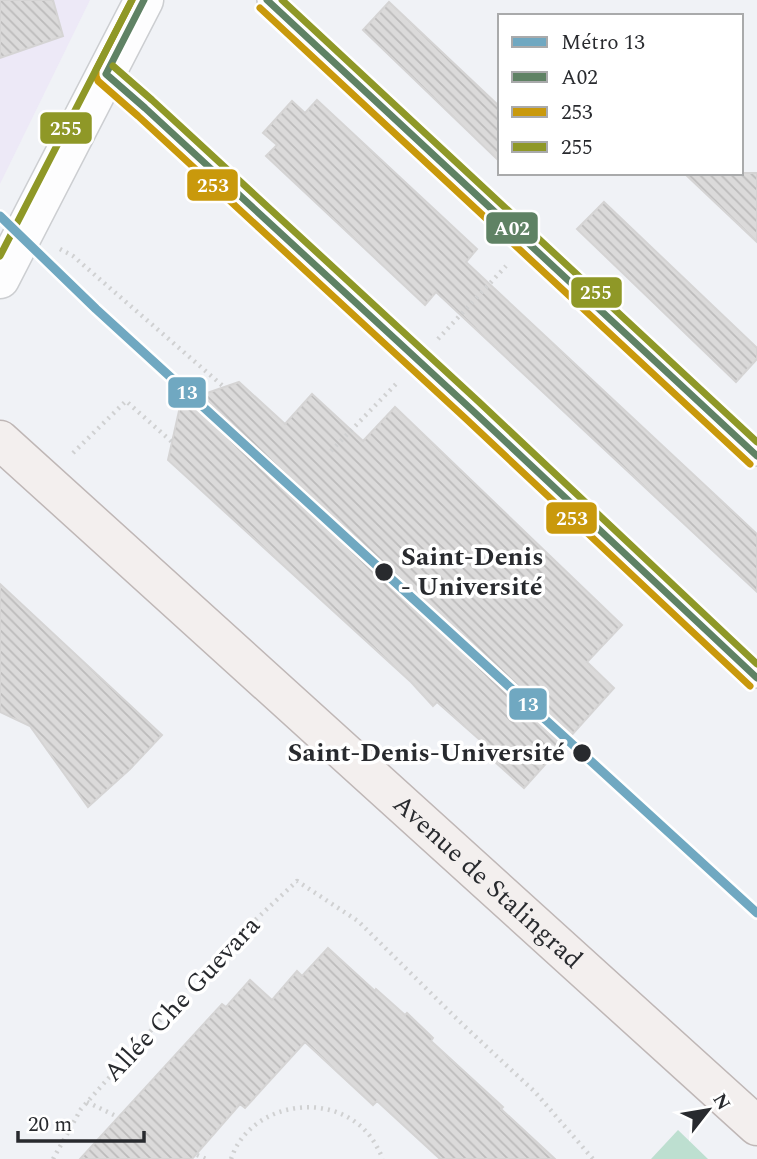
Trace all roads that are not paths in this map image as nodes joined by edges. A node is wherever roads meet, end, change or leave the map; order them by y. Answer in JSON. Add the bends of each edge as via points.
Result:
{"nodes":[{"id":1,"x":144,"y":0,"type":"edge"},
{"id":2,"x":267,"y":0,"type":"edge"},
{"id":3,"x":106,"y":74,"type":"junction"},
{"id":4,"x":0,"y":279,"type":"edge"},
{"id":5,"x":0,"y":440,"type":"edge"},
{"id":6,"x":757,"y":456,"type":"edge"},
{"id":7,"x":757,"y":678,"type":"edge"},
{"id":8,"x":757,"y":1126,"type":"edge"}],
"edges":[{"from":1,"to":3,"type":"street"},
{"from":2,"to":6,"type":"lane"},
{"from":3,"to":4,"type":"street"},
{"from":3,"to":7,"type":"lane"},
{"from":5,"to":8,"type":"main road","name":"Avenue de Stalingrad"}]}
